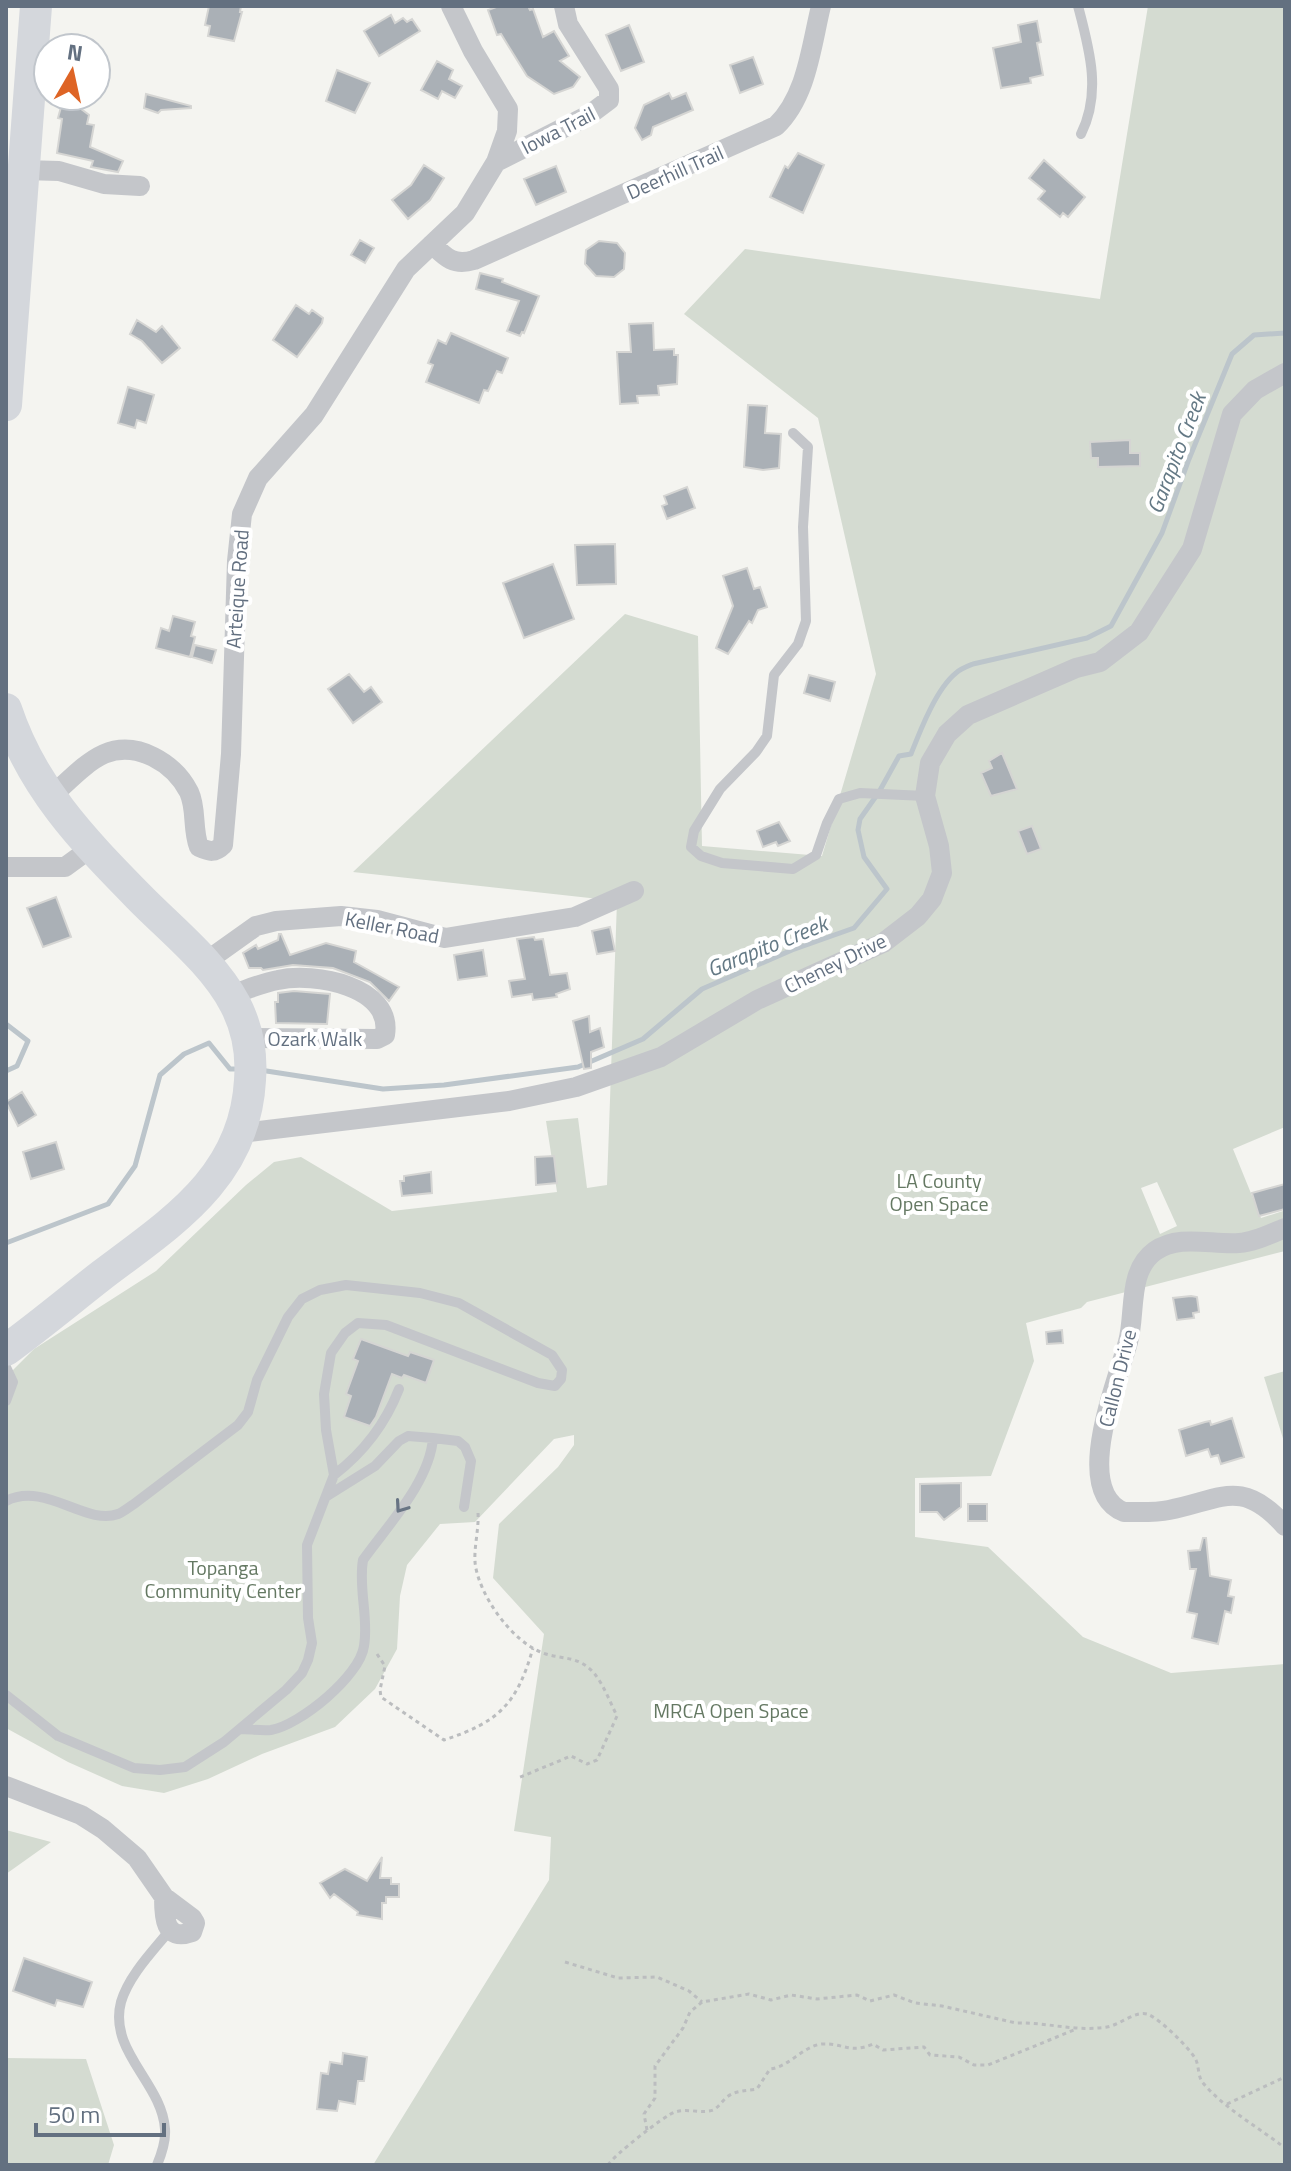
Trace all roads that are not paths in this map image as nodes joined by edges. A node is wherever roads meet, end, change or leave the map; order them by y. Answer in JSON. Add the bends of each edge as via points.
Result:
{"nodes":[{"id":1,"x":36,"y":6,"type":"edge"},
{"id":2,"x":564,"y":6,"type":"edge"},
{"id":3,"x":821,"y":6,"type":"edge"},
{"id":4,"x":1078,"y":6,"type":"edge"},
{"id":5,"x":453,"y":7,"type":"edge"},
{"id":6,"x":1081,"y":134,"type":"dead end"},
{"id":7,"x":496,"y":162,"type":"junction"},
{"id":8,"x":23,"y":170,"type":"junction"},
{"id":9,"x":140,"y":186,"type":"dead end"},
{"id":10,"x":432,"y":244,"type":"junction"},
{"id":11,"x":10,"y":280,"type":"edge"},
{"id":12,"x":1285,"y":373,"type":"edge"},
{"id":13,"x":6,"y":405,"type":"edge"},
{"id":14,"x":793,"y":433,"type":"dead end"},
{"id":15,"x":6,"y":709,"type":"edge"},
{"id":16,"x":925,"y":796,"type":"junction"},
{"id":17,"x":50,"y":797,"type":"junction"},
{"id":18,"x":91,"y":848,"type":"junction"},
{"id":19,"x":6,"y":867,"type":"edge"},
{"id":20,"x":634,"y":891,"type":"dead end"},
{"id":21,"x":204,"y":963,"type":"junction"},
{"id":22,"x":230,"y":995,"type":"junction"},
{"id":23,"x":248,"y":1044,"type":"junction"},
{"id":24,"x":241,"y":1133,"type":"junction"},
{"id":25,"x":1285,"y":1228,"type":"edge"},
{"id":26,"x":6,"y":1350,"type":"edge"},
{"id":27,"x":6,"y":1367,"type":"edge"},
{"id":28,"x":399,"y":1389,"type":"dead end"},
{"id":29,"x":6,"y":1401,"type":"edge"},
{"id":30,"x":433,"y":1438,"type":"junction"},
{"id":31,"x":334,"y":1475,"type":"junction"},
{"id":32,"x":327,"y":1496,"type":"junction"},
{"id":33,"x":6,"y":1501,"type":"edge"},
{"id":34,"x":464,"y":1507,"type":"dead end"},
{"id":35,"x":1285,"y":1526,"type":"edge"},
{"id":36,"x":6,"y":1695,"type":"edge"},
{"id":37,"x":240,"y":1729,"type":"junction"},
{"id":38,"x":6,"y":1786,"type":"edge"},
{"id":39,"x":170,"y":1930,"type":"joint"},
{"id":40,"x":157,"y":2165,"type":"edge"}],
"edges":[{"from":1,"to":8,"type":"main road"},
{"from":2,"to":7,"type":"street","name":"Iowa Trail","via":[[568,24],[609,89],[609,100]]},
{"from":3,"to":10,"type":"street","name":"Deerhill Trail","via":[[800,90],[776,126],[463,263],[453,262]]},
{"from":4,"to":6,"type":"lane","via":[[1092,79]]},
{"from":5,"to":7,"type":"street","name":"Arteique Road","via":[[508,109]]},
{"from":7,"to":10,"type":"street","name":"Arteique Road","via":[[465,213]]},
{"from":8,"to":9,"type":"street"},
{"from":8,"to":11,"type":"main road"},
{"from":10,"to":17,"type":"street","name":"Arteique Road","via":[[406,269],[314,415],[258,478],[242,514],[223,845],[209,852],[199,847],[188,791],[174,770],[147,754],[104,754]]},
{"from":11,"to":13,"type":"main road"},
{"from":12,"to":16,"type":"street","name":"Cheney Drive","via":[[1255,390],[1232,414],[1192,549],[1139,632],[1100,662],[968,715],[947,734],[930,763]]},
{"from":14,"to":16,"type":"lane","via":[[808,447],[803,527],[806,621],[798,644],[774,675],[767,736],[720,789],[694,831],[691,847],[722,863],[793,869],[816,855],[839,799],[870,792]]},
{"from":15,"to":17,"type":"main road","via":[[27,760]]},
{"from":16,"to":24,"type":"street","name":"Cheney Drive","via":[[942,873],[918,916],[883,943],[757,1000],[661,1057],[576,1087],[509,1101]]},
{"from":17,"to":18,"type":"main road"},
{"from":18,"to":19,"type":"street","via":[[65,867]]},
{"from":18,"to":21,"type":"main road"},
{"from":20,"to":21,"type":"street","name":"Keller Road","via":[[575,917],[445,938],[341,916],[276,921],[256,926]]},
{"from":21,"to":22,"type":"main road"},
{"from":22,"to":23,"type":"main road"},
{"from":22,"to":23,"type":"street","name":"Ozark Walk","via":[[280,979],[332,981],[376,1001],[387,1024],[385,1035],[377,1039]]},
{"from":23,"to":24,"type":"main road","via":[[250,1085]]},
{"from":24,"to":26,"type":"main road","via":[[218,1173],[181,1215]]},
{"from":25,"to":35,"type":"street","name":"Callon Drive","via":[[1242,1243],[1168,1244],[1149,1256],[1137,1279],[1129,1339],[1103,1427],[1100,1468],[1107,1497],[1124,1512],[1168,1510],[1225,1495],[1249,1498]]},
{"from":27,"to":29,"type":"lane","via":[[13,1382]]},
{"from":28,"to":31,"type":"lane","via":[[372,1440]]},
{"from":30,"to":32,"type":"lane","via":[[408,1436],[375,1466]]},
{"from":30,"to":34,"type":"lane","via":[[465,1447],[471,1461]]},
{"from":30,"to":37,"type":"lane","one_way":true,"via":[[421,1478],[363,1560],[365,1644],[354,1666],[337,1688],[302,1715],[272,1730]]},
{"from":31,"to":32,"type":"lane"},
{"from":31,"to":33,"type":"lane","via":[[324,1394],[331,1353],[358,1323],[386,1325],[538,1383],[555,1386],[562,1370],[552,1355],[459,1303],[346,1285],[320,1290],[302,1299],[288,1317],[238,1425],[118,1515],[102,1516],[46,1498],[15,1496]]},
{"from":32,"to":37,"type":"lane","via":[[307,1545],[312,1643],[308,1660],[286,1690]]},
{"from":36,"to":37,"type":"lane","via":[[58,1736],[139,1769],[185,1767]]},
{"from":38,"to":39,"type":"street","via":[[81,1815],[137,1858],[164,1897]]},
{"from":39,"to":40,"type":"lane","via":[[125,1991],[119,2017],[123,2041],[163,2114],[166,2131]]}]}
